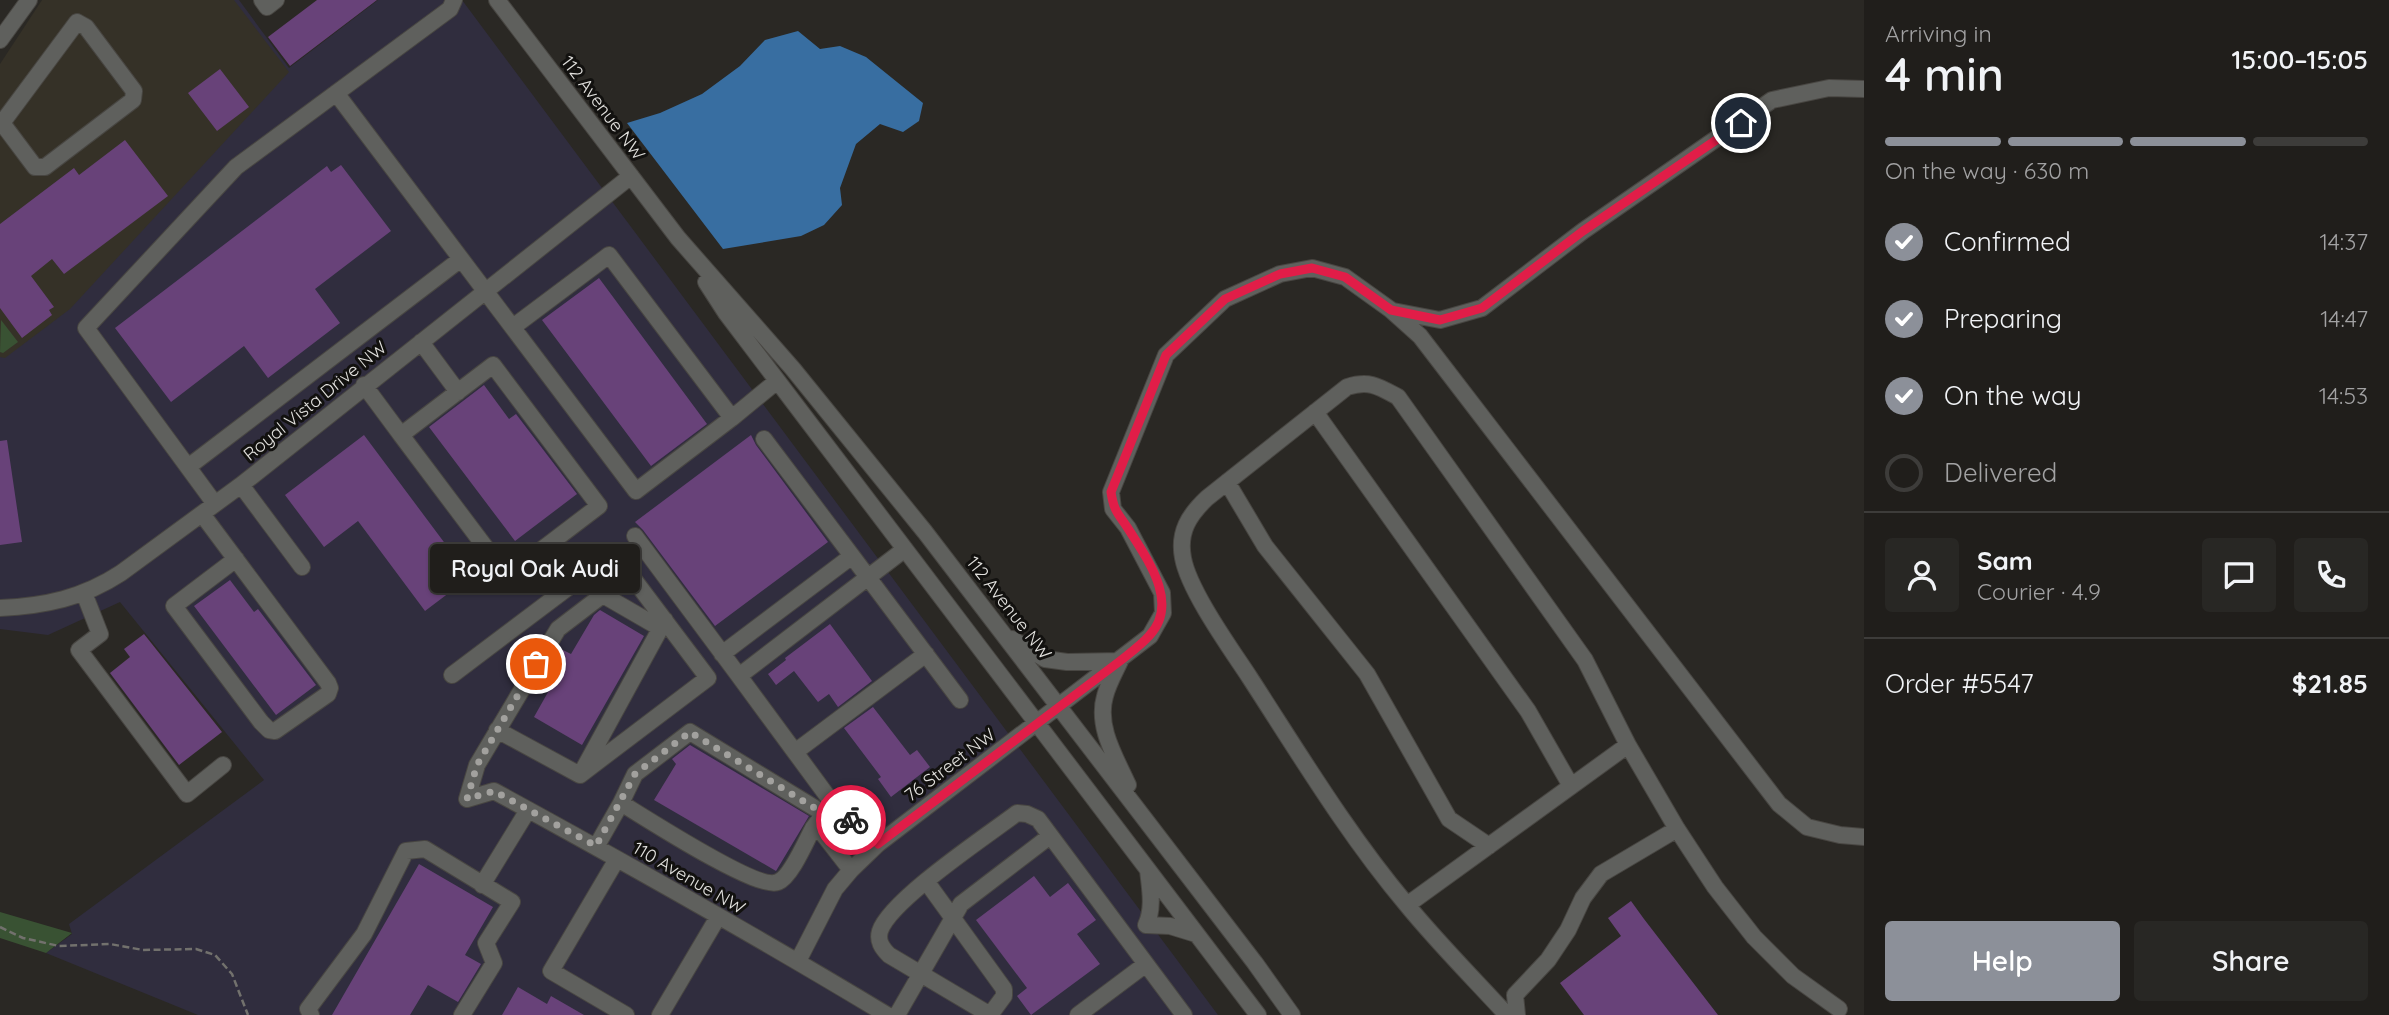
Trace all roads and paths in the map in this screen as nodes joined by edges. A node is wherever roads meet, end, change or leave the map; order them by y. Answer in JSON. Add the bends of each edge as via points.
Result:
{"nodes":[{"id":1,"x":29,"y":0,"type":"edge"},
{"id":2,"x":262,"y":0,"type":"edge"},
{"id":3,"x":276,"y":0,"type":"edge"},
{"id":4,"x":454,"y":0,"type":"edge"},
{"id":5,"x":497,"y":0,"type":"edge"},
{"id":6,"x":0,"y":40,"type":"edge"},
{"id":7,"x":1864,"y":89,"type":"edge"},
{"id":8,"x":336,"y":93,"type":"junction"},
{"id":9,"x":1,"y":123,"type":"edge"},
{"id":10,"x":631,"y":177,"type":"junction"},
{"id":11,"x":678,"y":238,"type":"junction"},
{"id":12,"x":461,"y":259,"type":"junction"},
{"id":13,"x":486,"y":292,"type":"junction"},
{"id":14,"x":1391,"y":310,"type":"junction"},
{"id":15,"x":513,"y":327,"type":"junction"},
{"id":16,"x":421,"y":342,"type":"junction"},
{"id":17,"x":777,"y":381,"type":"junction"},
{"id":18,"x":364,"y":386,"type":"junction"},
{"id":19,"x":458,"y":391,"type":"junction"},
{"id":20,"x":1315,"y":412,"type":"junction"},
{"id":21,"x":732,"y":418,"type":"junction"},
{"id":22,"x":401,"y":435,"type":"junction"},
{"id":23,"x":764,"y":439,"type":"dead end"},
{"id":24,"x":188,"y":467,"type":"junction"},
{"id":25,"x":1227,"y":482,"type":"junction"},
{"id":26,"x":241,"y":485,"type":"junction"},
{"id":27,"x":209,"y":509,"type":"junction"},
{"id":28,"x":635,"y":536,"type":"dead end"},
{"id":29,"x":905,"y":549,"type":"junction"},
{"id":30,"x":852,"y":556,"type":"junction"},
{"id":31,"x":236,"y":559,"type":"junction"},
{"id":32,"x":302,"y":567,"type":"dead end"},
{"id":33,"x":630,"y":575,"type":"junction"},
{"id":34,"x":867,"y":578,"type":"junction"},
{"id":35,"x":84,"y":593,"type":"junction"},
{"id":36,"x":603,"y":595,"type":"junction"},
{"id":37,"x":792,"y":602,"type":"junction"},
{"id":38,"x":0,"y":608,"type":"edge"},
{"id":39,"x":808,"y":623,"type":"junction"},
{"id":40,"x":662,"y":624,"type":"junction"},
{"id":41,"x":1007,"y":636,"type":"junction"},
{"id":42,"x":723,"y":654,"type":"junction"},
{"id":43,"x":926,"y":654,"type":"junction"},
{"id":44,"x":1120,"y":661,"type":"junction"},
{"id":45,"x":452,"y":675,"type":"dead end"},
{"id":46,"x":739,"y":676,"type":"junction"},
{"id":47,"x":960,"y":700,"type":"dead end"},
{"id":48,"x":1060,"y":706,"type":"junction"},
{"id":49,"x":1037,"y":723,"type":"junction"},
{"id":50,"x":497,"y":730,"type":"junction"},
{"id":51,"x":1628,"y":745,"type":"junction"},
{"id":52,"x":795,"y":752,"type":"junction"},
{"id":53,"x":223,"y":765,"type":"dead end"},
{"id":54,"x":580,"y":775,"type":"junction"},
{"id":55,"x":1571,"y":786,"type":"junction"},
{"id":56,"x":621,"y":803,"type":"junction"},
{"id":57,"x":827,"y":807,"type":"junction"},
{"id":58,"x":528,"y":810,"type":"junction"},
{"id":59,"x":1141,"y":814,"type":"junction"},
{"id":60,"x":813,"y":828,"type":"junction"},
{"id":61,"x":1677,"y":830,"type":"junction"},
{"id":62,"x":1050,"y":836,"type":"junction"},
{"id":63,"x":1864,"y":837,"type":"edge"},
{"id":64,"x":878,"y":844,"type":"junction"},
{"id":65,"x":596,"y":846,"type":"junction"},
{"id":66,"x":1489,"y":846,"type":"junction"},
{"id":67,"x":617,"y":859,"type":"junction"},
{"id":68,"x":1148,"y":868,"type":"junction"},
{"id":69,"x":851,"y":870,"type":"junction"},
{"id":70,"x":926,"y":881,"type":"junction"},
{"id":71,"x":482,"y":885,"type":"junction"},
{"id":72,"x":1407,"y":905,"type":"junction"},
{"id":73,"x":718,"y":917,"type":"junction"},
{"id":74,"x":953,"y":918,"type":"junction"},
{"id":75,"x":1146,"y":925,"type":"junction"},
{"id":76,"x":0,"y":927,"type":"edge"},
{"id":77,"x":1196,"y":934,"type":"junction"},
{"id":78,"x":1127,"y":939,"type":"junction"},
{"id":79,"x":798,"y":961,"type":"junction"},
{"id":80,"x":1146,"y":964,"type":"junction"},
{"id":81,"x":922,"y":973,"type":"junction"},
{"id":82,"x":1839,"y":1009,"type":"dead end"},
{"id":83,"x":248,"y":1015,"type":"edge"},
{"id":84,"x":311,"y":1015,"type":"edge"},
{"id":85,"x":462,"y":1015,"type":"edge"},
{"id":86,"x":626,"y":1015,"type":"edge"},
{"id":87,"x":660,"y":1015,"type":"edge"},
{"id":88,"x":887,"y":1015,"type":"edge"},
{"id":89,"x":897,"y":1015,"type":"edge"},
{"id":90,"x":990,"y":1015,"type":"edge"},
{"id":91,"x":1078,"y":1015,"type":"edge"},
{"id":92,"x":1184,"y":1015,"type":"edge"},
{"id":93,"x":1258,"y":1015,"type":"edge"},
{"id":94,"x":1292,"y":1015,"type":"edge"},
{"id":95,"x":1507,"y":1015,"type":"edge"},
{"id":96,"x":1517,"y":1015,"type":"edge"}],
"edges":[{"from":1,"to":6,"type":"street"},
{"from":2,"to":3,"type":"street","via":[[267,7]]},
{"from":4,"to":8,"type":"street","via":[[450,9]]},
{"from":5,"to":10,"type":"street","name":"112 Avenue NW"},
{"from":7,"to":14,"type":"street","via":[[1829,88],[1772,100],[1583,231],[1482,308],[1440,320]]},
{"from":8,"to":12,"type":"street"},
{"from":8,"to":24,"type":"street","via":[[236,167],[86,328]]},
{"from":9,"to":9,"type":"street","via":[[35,167],[45,167],[133,100],[134,91],[86,27],[76,22]]},
{"from":10,"to":11,"type":"street","name":"112 Avenue NW"},
{"from":10,"to":13,"type":"street","name":"Royal Vista Drive NW"},
{"from":11,"to":17,"type":"street","name":"112 Avenue NW"},
{"from":11,"to":41,"type":"street","name":"112 Avenue NW","via":[[793,369]]},
{"from":12,"to":13,"type":"street"},
{"from":12,"to":24,"type":"street"},
{"from":13,"to":15,"type":"street"},
{"from":13,"to":16,"type":"street","name":"Royal Vista Drive NW"},
{"from":14,"to":44,"type":"street","name":"76 Street NW","via":[[1345,277],[1312,268],[1280,274],[1225,299],[1166,355],[1111,492],[1113,509],[1162,593],[1163,613],[1150,636]]},
{"from":14,"to":63,"type":"street","name":"76 Street NW","via":[[1420,336],[1779,804],[1807,827]]},
{"from":15,"to":21,"type":"street","via":[[609,255]]},
{"from":15,"to":21,"type":"street","via":[[636,491]]},
{"from":16,"to":18,"type":"street","name":"Royal Vista Drive NW"},
{"from":16,"to":19,"type":"street"},
{"from":17,"to":21,"type":"street"},
{"from":17,"to":29,"type":"street","name":"112 Avenue NW"},
{"from":18,"to":22,"type":"street"},
{"from":18,"to":26,"type":"street","name":"Royal Vista Drive NW"},
{"from":19,"to":22,"type":"street"},
{"from":19,"to":22,"type":"street","via":[[493,365],[599,506],[507,576]]},
{"from":20,"to":25,"type":"street"},
{"from":20,"to":51,"type":"street","via":[[1347,387],[1363,382],[1398,397],[1585,660]]},
{"from":20,"to":55,"type":"street","via":[[1528,711]]},
{"from":23,"to":30,"type":"street"},
{"from":24,"to":27,"type":"street"},
{"from":25,"to":66,"type":"street","via":[[1265,546],[1367,674],[1449,819]]},
{"from":25,"to":72,"type":"street","via":[[1191,513],[1183,532],[1182,557],[1191,583],[1342,819]]},
{"from":26,"to":27,"type":"street","name":"Royal Vista Drive NW"},
{"from":26,"to":32,"type":"street"},
{"from":27,"to":31,"type":"street"},
{"from":27,"to":35,"type":"street","name":"Royal Vista Drive NW","via":[[121,573]]},
{"from":28,"to":42,"type":"street"},
{"from":29,"to":34,"type":"street"},
{"from":29,"to":49,"type":"street","name":"112 Avenue NW"},
{"from":30,"to":34,"type":"street"},
{"from":30,"to":37,"type":"street"},
{"from":31,"to":31,"type":"street","via":[[330,688],[275,732],[261,722],[174,607]]},
{"from":33,"to":36,"type":"street"},
{"from":33,"to":40,"type":"street"},
{"from":33,"to":45,"type":"street","via":[[614,553]]},
{"from":34,"to":39,"type":"street"},
{"from":34,"to":43,"type":"street"},
{"from":35,"to":38,"type":"street","name":"Royal Vista Drive NW","via":[[56,602]]},
{"from":35,"to":53,"type":"street","via":[[100,634],[79,650],[187,794]]},
{"from":36,"to":40,"type":"street"},
{"from":36,"to":50,"type":"street","via":[[558,629]]},
{"from":37,"to":39,"type":"street"},
{"from":37,"to":42,"type":"street"},
{"from":39,"to":46,"type":"street"},
{"from":40,"to":54,"type":"street"},
{"from":40,"to":54,"type":"street","via":[[708,678]]},
{"from":41,"to":44,"type":"street","via":[[1045,659]]},
{"from":41,"to":48,"type":"street","name":"112 Avenue NW"},
{"from":42,"to":46,"type":"street"},
{"from":43,"to":47,"type":"street"},
{"from":43,"to":52,"type":"street"},
{"from":44,"to":48,"type":"street","name":"76 Street NW"},
{"from":44,"to":59,"type":"street","via":[[1104,696],[1101,720]]},
{"from":46,"to":52,"type":"street"},
{"from":48,"to":49,"type":"street","name":"76 Street NW"},
{"from":48,"to":59,"type":"street","name":"112 Avenue NW"},
{"from":49,"to":64,"type":"street","name":"76 Street NW"},
{"from":49,"to":68,"type":"street","name":"112 Avenue NW"},
{"from":50,"to":54,"type":"street"},
{"from":50,"to":58,"type":"street","name":"110 Avenue NW","via":[[477,765],[467,799],[494,791]]},
{"from":51,"to":55,"type":"street"},
{"from":51,"to":61,"type":"street"},
{"from":52,"to":57,"type":"street"},
{"from":55,"to":66,"type":"street"},
{"from":56,"to":57,"type":"street","via":[[635,774],[690,732]]},
{"from":56,"to":60,"type":"street","via":[[743,875],[774,884],[788,873]]},
{"from":56,"to":65,"type":"street"},
{"from":57,"to":60,"type":"street"},
{"from":57,"to":64,"type":"street"},
{"from":58,"to":65,"type":"street","name":"110 Avenue NW"},
{"from":58,"to":71,"type":"street"},
{"from":59,"to":94,"type":"street","name":"112 Avenue NW"},
{"from":60,"to":69,"type":"street"},
{"from":61,"to":82,"type":"street","via":[[1754,937],[1793,976]]},
{"from":61,"to":96,"type":"street","via":[[1601,874],[1548,960],[1516,995]]},
{"from":62,"to":70,"type":"street","via":[[1038,819],[1017,813]]},
{"from":62,"to":74,"type":"street","via":[[961,904]]},
{"from":62,"to":78,"type":"street"},
{"from":64,"to":69,"type":"street","name":"76 Street NW"},
{"from":65,"to":67,"type":"street","name":"110 Avenue NW"},
{"from":66,"to":72,"type":"street"},
{"from":67,"to":73,"type":"street","name":"110 Avenue NW"},
{"from":67,"to":86,"type":"street","via":[[551,971]]},
{"from":68,"to":75,"type":"street","via":[[1151,903]]},
{"from":68,"to":77,"type":"street","name":"112 Avenue NW"},
{"from":69,"to":79,"type":"street","name":"76 Street NW","via":[[822,911]]},
{"from":70,"to":74,"type":"street"},
{"from":70,"to":81,"type":"street","via":[[887,918],[878,939],[889,955]]},
{"from":71,"to":84,"type":"street","via":[[425,849],[406,852],[364,934],[308,1009]]},
{"from":71,"to":85,"type":"street","via":[[512,902],[486,943],[494,963]]},
{"from":72,"to":95,"type":"street"},
{"from":73,"to":79,"type":"street","name":"110 Avenue NW"},
{"from":73,"to":87,"type":"street"},
{"from":74,"to":81,"type":"street"},
{"from":74,"to":90,"type":"street","via":[[1004,989]]},
{"from":75,"to":77,"type":"street"},
{"from":75,"to":78,"type":"street"},
{"from":76,"to":83,"type":"path","via":[[23,938],[60,946],[110,944],[215,955],[232,974]]},
{"from":77,"to":93,"type":"street","name":"112 Avenue NW"},
{"from":78,"to":80,"type":"street"},
{"from":79,"to":88,"type":"street","name":"110 Avenue NW"},
{"from":80,"to":91,"type":"street"},
{"from":80,"to":92,"type":"street"},
{"from":81,"to":89,"type":"street"},
{"from":81,"to":90,"type":"street"}]}
